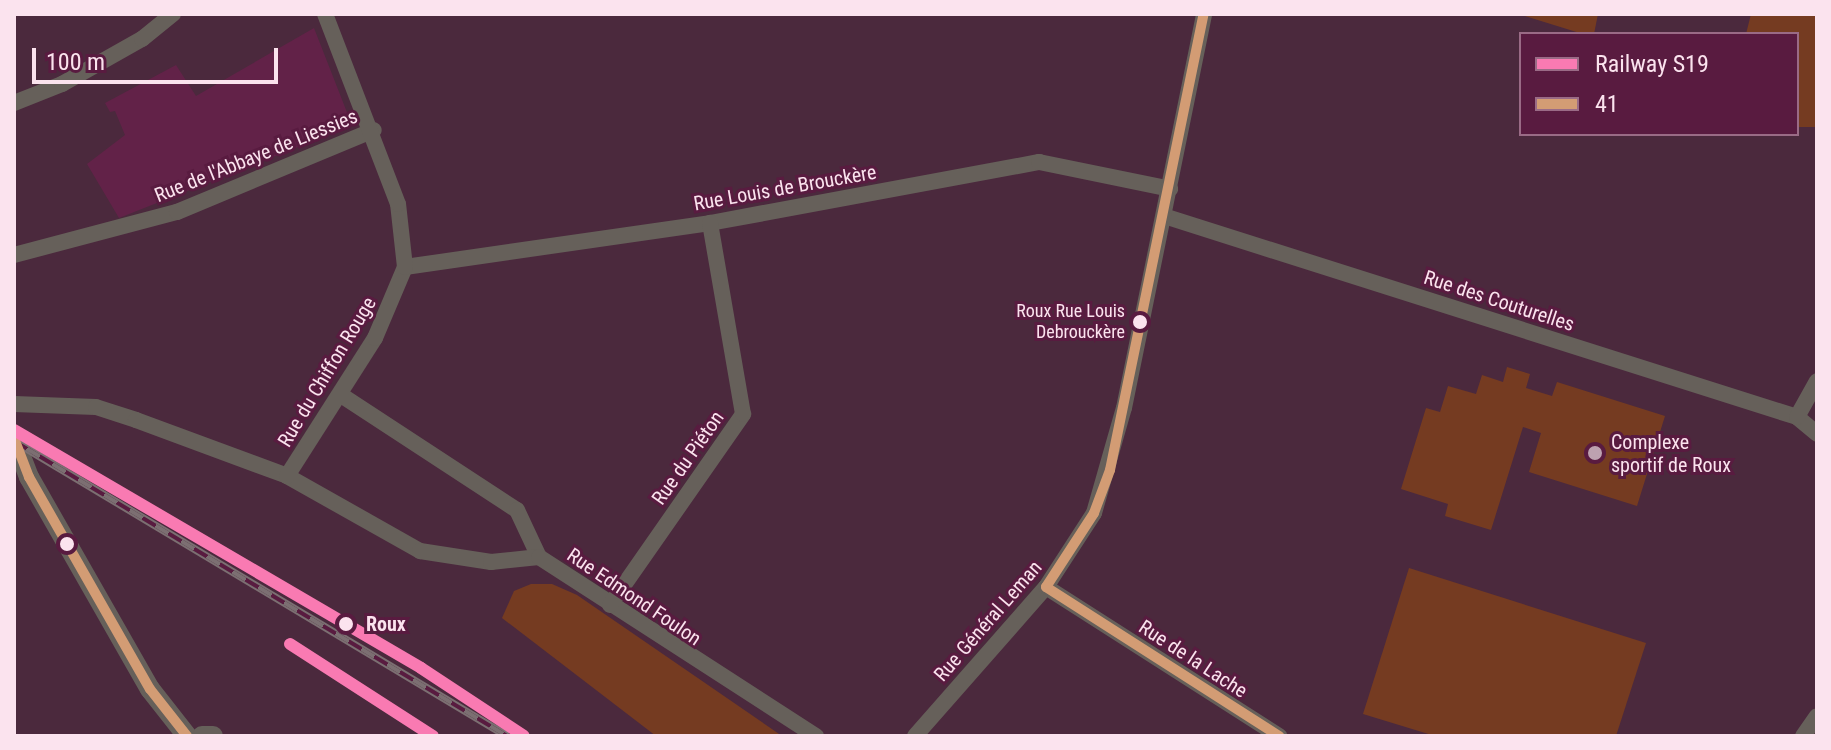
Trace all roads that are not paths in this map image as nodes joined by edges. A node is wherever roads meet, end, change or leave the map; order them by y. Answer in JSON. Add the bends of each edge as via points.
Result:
{"nodes":[{"id":1,"x":173,"y":14,"type":"edge"},
{"id":2,"x":325,"y":14,"type":"edge"},
{"id":3,"x":1204,"y":14,"type":"edge"},
{"id":4,"x":14,"y":103,"type":"edge"},
{"id":5,"x":374,"y":130,"type":"junction"},
{"id":6,"x":1170,"y":189,"type":"junction"},
{"id":7,"x":1164,"y":216,"type":"junction"},
{"id":8,"x":710,"y":223,"type":"junction"},
{"id":9,"x":14,"y":255,"type":"edge"},
{"id":10,"x":405,"y":267,"type":"junction"},
{"id":11,"x":1817,"y":381,"type":"edge"},
{"id":12,"x":341,"y":395,"type":"junction"},
{"id":13,"x":14,"y":404,"type":"edge"},
{"id":14,"x":1797,"y":417,"type":"junction"},
{"id":15,"x":1817,"y":434,"type":"edge"},
{"id":16,"x":14,"y":438,"type":"edge"},
{"id":17,"x":287,"y":476,"type":"junction"},
{"id":18,"x":21,"y":478,"type":"edge"},
{"id":19,"x":539,"y":557,"type":"junction"},
{"id":20,"x":1046,"y":587,"type":"junction"},
{"id":21,"x":610,"y":605,"type":"junction"},
{"id":22,"x":1817,"y":716,"type":"edge"},
{"id":23,"x":187,"y":736,"type":"edge"},
{"id":24,"x":202,"y":736,"type":"edge"},
{"id":25,"x":213,"y":736,"type":"edge"},
{"id":26,"x":816,"y":736,"type":"edge"},
{"id":27,"x":915,"y":736,"type":"edge"},
{"id":28,"x":1279,"y":736,"type":"edge"},
{"id":29,"x":1803,"y":736,"type":"edge"}],
"edges":[{"from":1,"to":4,"type":"street","via":[[142,39],[62,84]]},
{"from":2,"to":5,"type":"street","name":"Rue du Chiffon Rouge"},
{"from":3,"to":6,"type":"street","name":"Rue Général Leman"},
{"from":5,"to":9,"type":"street","name":"Rue de l'Abbaye de Liessies","via":[[177,212]]},
{"from":5,"to":10,"type":"street","name":"Rue du Chiffon Rouge","via":[[398,204]]},
{"from":6,"to":7,"type":"street","name":"Rue Général Leman"},
{"from":6,"to":8,"type":"street","name":"Rue Louis de Brouckère","via":[[1039,162]]},
{"from":7,"to":14,"type":"street","name":"Rue des Couturelles"},
{"from":7,"to":20,"type":"street","name":"Rue Général Leman","via":[[1110,470],[1094,513]]},
{"from":8,"to":10,"type":"street","name":"Rue Louis de Brouckère"},
{"from":8,"to":21,"type":"street","name":"Rue du Piéton","via":[[743,414]]},
{"from":10,"to":12,"type":"street","name":"Rue du Chiffon Rouge","via":[[375,338]]},
{"from":11,"to":14,"type":"street"},
{"from":12,"to":17,"type":"street","name":"Rue du Chiffon Rouge"},
{"from":12,"to":19,"type":"street","via":[[517,510]]},
{"from":13,"to":17,"type":"street","name":"Rue Edmond Foulon","via":[[96,407]]},
{"from":14,"to":15,"type":"street","name":"Rue des Couturelles"},
{"from":16,"to":18,"type":"street"},
{"from":17,"to":19,"type":"street","name":"Rue Edmond Foulon","via":[[420,551],[491,562]]},
{"from":18,"to":23,"type":"street","via":[[150,689]]},
{"from":19,"to":21,"type":"street","name":"Rue Edmond Foulon"},
{"from":20,"to":27,"type":"street","name":"Rue Général Leman"},
{"from":20,"to":28,"type":"street","name":"Rue de la Lache"},
{"from":21,"to":26,"type":"street","name":"Rue Edmond Foulon"},
{"from":22,"to":29,"type":"street"},
{"from":24,"to":25,"type":"street"}]}
